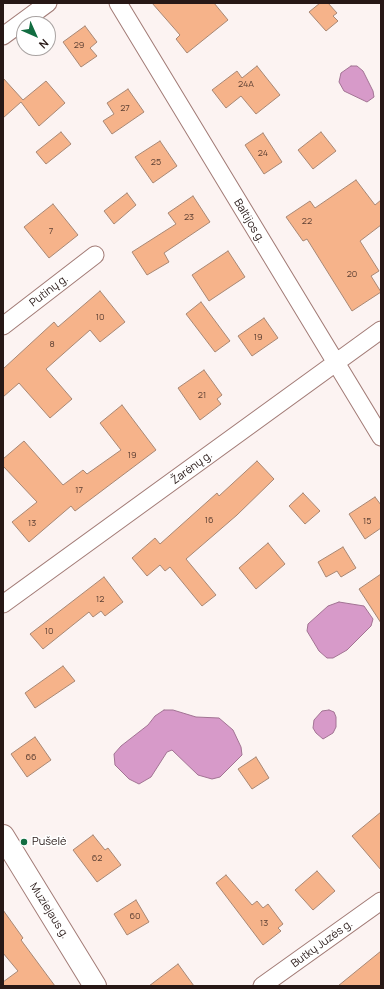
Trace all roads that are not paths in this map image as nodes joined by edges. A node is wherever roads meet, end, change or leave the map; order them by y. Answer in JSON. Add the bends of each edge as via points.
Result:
{"nodes":[{"id":1,"x":48,"y":3,"type":"edge"},
{"id":2,"x":118,"y":3,"type":"edge"},
{"id":3,"x":3,"y":36,"type":"edge"},
{"id":4,"x":95,"y":255,"type":"dead end"},
{"id":5,"x":3,"y":326,"type":"edge"},
{"id":6,"x":381,"y":330,"type":"edge"},
{"id":7,"x":335,"y":364,"type":"junction"},
{"id":8,"x":381,"y":437,"type":"edge"},
{"id":9,"x":3,"y":604,"type":"edge"},
{"id":10,"x":3,"y":836,"type":"edge"},
{"id":11,"x":381,"y":901,"type":"edge"},
{"id":12,"x":95,"y":986,"type":"edge"},
{"id":13,"x":262,"y":986,"type":"edge"}],
"edges":[{"from":1,"to":3,"type":"street"},
{"from":2,"to":7,"type":"street","name":"Baltijos g."},
{"from":4,"to":5,"type":"street","name":"Putinų g."},
{"from":6,"to":7,"type":"street","name":"Žarėnų g."},
{"from":7,"to":8,"type":"street","name":"Baltijos g."},
{"from":7,"to":9,"type":"street","name":"Žarėnų g."},
{"from":10,"to":12,"type":"main road","name":"Muziejaus g."},
{"from":11,"to":13,"type":"street","name":"Butkų Juzės g."}]}
